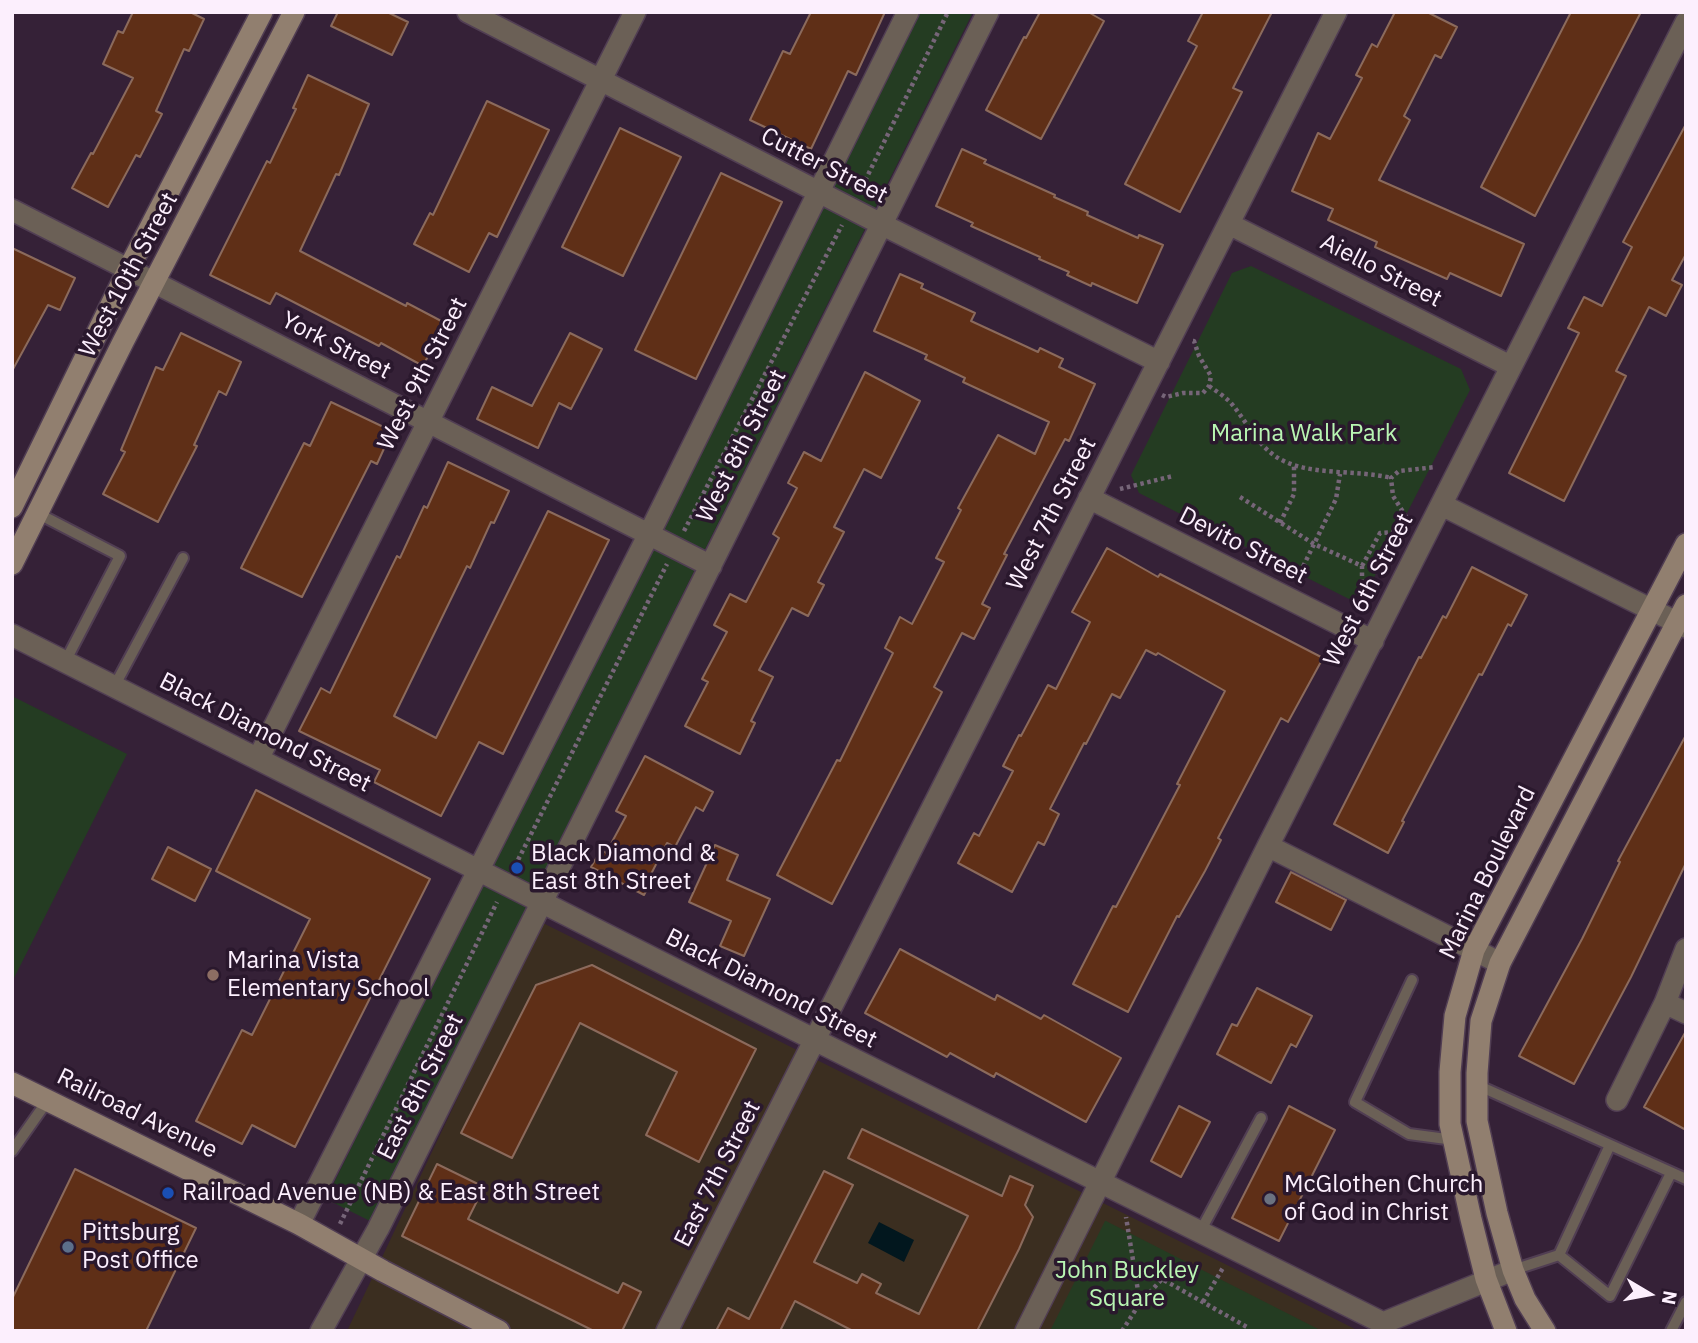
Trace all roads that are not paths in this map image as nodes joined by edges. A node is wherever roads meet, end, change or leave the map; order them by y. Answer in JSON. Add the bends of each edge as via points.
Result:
{"nodes":[{"id":1,"x":262,"y":12,"type":"edge"},
{"id":2,"x":294,"y":12,"type":"edge"},
{"id":3,"x":468,"y":12,"type":"edge"},
{"id":4,"x":635,"y":12,"type":"edge"},
{"id":5,"x":908,"y":12,"type":"edge"},
{"id":6,"x":988,"y":12,"type":"edge"},
{"id":7,"x":1336,"y":12,"type":"edge"},
{"id":8,"x":1686,"y":22,"type":"edge"},
{"id":9,"x":600,"y":81,"type":"junction"},
{"id":10,"x":819,"y":192,"type":"junction"},
{"id":11,"x":12,"y":211,"type":"edge"},
{"id":12,"x":1229,"y":224,"type":"junction"},
{"id":13,"x":883,"y":225,"type":"junction"},
{"id":14,"x":128,"y":270,"type":"junction"},
{"id":15,"x":154,"y":283,"type":"junction"},
{"id":16,"x":1159,"y":362,"type":"junction"},
{"id":17,"x":1510,"y":366,"type":"junction"},
{"id":18,"x":428,"y":422,"type":"junction"},
{"id":19,"x":1089,"y":498,"type":"junction"},
{"id":20,"x":1442,"y":505,"type":"junction"},
{"id":21,"x":12,"y":508,"type":"edge"},
{"id":22,"x":37,"y":513,"type":"junction"},
{"id":23,"x":649,"y":534,"type":"junction"},
{"id":24,"x":1686,"y":544,"type":"edge"},
{"id":25,"x":183,"y":558,"type":"dead end"},
{"id":26,"x":12,"y":564,"type":"edge"},
{"id":27,"x":711,"y":566,"type":"junction"},
{"id":28,"x":1652,"y":611,"type":"junction"},
{"id":29,"x":1683,"y":619,"type":"edge"},
{"id":30,"x":12,"y":635,"type":"edge"},
{"id":31,"x":1373,"y":640,"type":"junction"},
{"id":32,"x":65,"y":662,"type":"junction"},
{"id":33,"x":114,"y":687,"type":"junction"},
{"id":34,"x":258,"y":759,"type":"junction"},
{"id":35,"x":1268,"y":846,"type":"junction"},
{"id":36,"x":478,"y":869,"type":"junction"},
{"id":37,"x":543,"y":903,"type":"junction"},
{"id":38,"x":1686,"y":948,"type":"edge"},
{"id":39,"x":1474,"y":950,"type":"junction"},
{"id":40,"x":1500,"y":963,"type":"junction"},
{"id":41,"x":1412,"y":980,"type":"dead end"},
{"id":42,"x":1665,"y":1003,"type":"junction"},
{"id":43,"x":1686,"y":1013,"type":"edge"},
{"id":44,"x":815,"y":1040,"type":"junction"},
{"id":45,"x":12,"y":1083,"type":"edge"},
{"id":46,"x":1477,"y":1085,"type":"junction"},
{"id":47,"x":48,"y":1100,"type":"junction"},
{"id":48,"x":1617,"y":1100,"type":"dead end"},
{"id":49,"x":1261,"y":1118,"type":"dead end"},
{"id":50,"x":1454,"y":1140,"type":"junction"},
{"id":51,"x":1610,"y":1145,"type":"junction"},
{"id":52,"x":12,"y":1151,"type":"edge"},
{"id":53,"x":1671,"y":1172,"type":"junction"},
{"id":54,"x":1686,"y":1179,"type":"edge"},
{"id":55,"x":1100,"y":1182,"type":"junction"},
{"id":56,"x":299,"y":1224,"type":"junction"},
{"id":57,"x":1200,"y":1233,"type":"junction"},
{"id":58,"x":1559,"y":1255,"type":"junction"},
{"id":59,"x":361,"y":1258,"type":"junction"},
{"id":60,"x":1513,"y":1270,"type":"junction"},
{"id":61,"x":1486,"y":1279,"type":"junction"},
{"id":62,"x":1686,"y":1302,"type":"edge"},
{"id":63,"x":1381,"y":1327,"type":"edge"},
{"id":64,"x":321,"y":1331,"type":"edge"},
{"id":65,"x":499,"y":1331,"type":"edge"},
{"id":66,"x":667,"y":1331,"type":"edge"},
{"id":67,"x":1026,"y":1331,"type":"edge"},
{"id":68,"x":1506,"y":1331,"type":"edge"},
{"id":69,"x":1545,"y":1331,"type":"edge"},
{"id":70,"x":1671,"y":1331,"type":"edge"}],
"edges":[{"from":1,"to":14,"type":"street","name":"West 10th Street"},
{"from":2,"to":15,"type":"street","name":"West 10th Street"},
{"from":3,"to":9,"type":"street","name":"Cutter Street"},
{"from":4,"to":9,"type":"street","name":"West 9th Street"},
{"from":5,"to":10,"type":"street","name":"West 8th Street"},
{"from":6,"to":13,"type":"street","name":"West 8th Street"},
{"from":7,"to":12,"type":"street","name":"West 7th Street"},
{"from":8,"to":17,"type":"street","name":"West 6th Street"},
{"from":9,"to":10,"type":"street","name":"Cutter Street"},
{"from":9,"to":18,"type":"street","name":"West 9th Street"},
{"from":10,"to":13,"type":"street","name":"Cutter Street"},
{"from":10,"to":23,"type":"street","name":"West 8th Street"},
{"from":11,"to":14,"type":"street","name":"York Street"},
{"from":12,"to":16,"type":"street","name":"West 7th Street"},
{"from":12,"to":17,"type":"street","name":"Aiello Street"},
{"from":13,"to":16,"type":"street","name":"Cutter Street"},
{"from":13,"to":27,"type":"street","name":"West 8th Street"},
{"from":14,"to":15,"type":"street","name":"York Street"},
{"from":14,"to":21,"type":"street","name":"West 10th Street"},
{"from":15,"to":18,"type":"street","name":"York Street"},
{"from":15,"to":22,"type":"street","name":"West 10th Street"},
{"from":16,"to":19,"type":"street","name":"West 7th Street"},
{"from":17,"to":20,"type":"street","name":"West 6th Street"},
{"from":18,"to":23,"type":"street","name":"York Street"},
{"from":18,"to":34,"type":"street","name":"West 9th Street"},
{"from":19,"to":31,"type":"street","name":"Devito Street"},
{"from":19,"to":44,"type":"street","name":"West 7th Street"},
{"from":20,"to":28,"type":"street"},
{"from":20,"to":31,"type":"street","name":"West 6th Street","via":[[1419,527]]},
{"from":22,"to":26,"type":"street","name":"West 10th Street"},
{"from":22,"to":32,"type":"lane","via":[[120,556]]},
{"from":23,"to":27,"type":"street","name":"York Street"},
{"from":23,"to":36,"type":"street","name":"West 8th Street"},
{"from":24,"to":28,"type":"street","name":"Marina Boulevard"},
{"from":25,"to":33,"type":"lane"},
{"from":27,"to":37,"type":"street","name":"West 8th Street"},
{"from":28,"to":29,"type":"street"},
{"from":28,"to":39,"type":"street","name":"Marina Boulevard"},
{"from":29,"to":40,"type":"street","name":"Marina Boulevard"},
{"from":30,"to":32,"type":"street","name":"Black Diamond Street"},
{"from":31,"to":35,"type":"street","name":"West 6th Street"},
{"from":32,"to":33,"type":"street","name":"Black Diamond Street"},
{"from":33,"to":34,"type":"street","name":"Black Diamond Street"},
{"from":34,"to":36,"type":"street","name":"Black Diamond Street"},
{"from":35,"to":39,"type":"street"},
{"from":35,"to":55,"type":"street","name":"West 6th Street"},
{"from":36,"to":37,"type":"street","name":"Black Diamond Street"},
{"from":36,"to":56,"type":"street","name":"East 8th Street"},
{"from":37,"to":44,"type":"street","name":"Black Diamond Street"},
{"from":37,"to":59,"type":"street","name":"East 8th Street"},
{"from":38,"to":42,"type":"street"},
{"from":39,"to":40,"type":"street"},
{"from":39,"to":50,"type":"street","name":"Marina Boulevard","via":[[1455,1016],[1450,1072]]},
{"from":40,"to":46,"type":"street","name":"Marina Boulevard","via":[[1481,1021]]},
{"from":41,"to":50,"type":"lane","via":[[1355,1102],[1409,1134]]},
{"from":42,"to":43,"type":"street"},
{"from":42,"to":48,"type":"street"},
{"from":44,"to":55,"type":"street","name":"Black Diamond Street"},
{"from":44,"to":66,"type":"street","name":"East 7th Street"},
{"from":45,"to":47,"type":"street","name":"Railroad Avenue"},
{"from":46,"to":51,"type":"lane"},
{"from":46,"to":60,"type":"street","name":"Marina Boulevard","via":[[1477,1121]]},
{"from":47,"to":52,"type":"lane"},
{"from":47,"to":56,"type":"street","name":"Railroad Avenue"},
{"from":49,"to":57,"type":"lane"},
{"from":50,"to":61,"type":"street","name":"Marina Boulevard"},
{"from":51,"to":53,"type":"lane"},
{"from":51,"to":58,"type":"lane"},
{"from":53,"to":54,"type":"lane"},
{"from":53,"to":58,"type":"lane","via":[[1610,1296]]},
{"from":55,"to":57,"type":"street","name":"Black Diamond Street"},
{"from":55,"to":67,"type":"street","name":"West 6th Street"},
{"from":56,"to":59,"type":"street","name":"Railroad Avenue"},
{"from":57,"to":63,"type":"street","name":"Black Diamond Street"},
{"from":58,"to":60,"type":"lane"},
{"from":59,"to":64,"type":"street","name":"East 8th Street"},
{"from":59,"to":65,"type":"street","name":"Railroad Avenue"},
{"from":60,"to":61,"type":"street","name":"Black Diamond Street"},
{"from":60,"to":69,"type":"street","name":"Marina Boulevard"},
{"from":61,"to":63,"type":"street","name":"Black Diamond Street"},
{"from":61,"to":68,"type":"street","name":"Marina Boulevard"},
{"from":62,"to":70,"type":"lane"}]}
